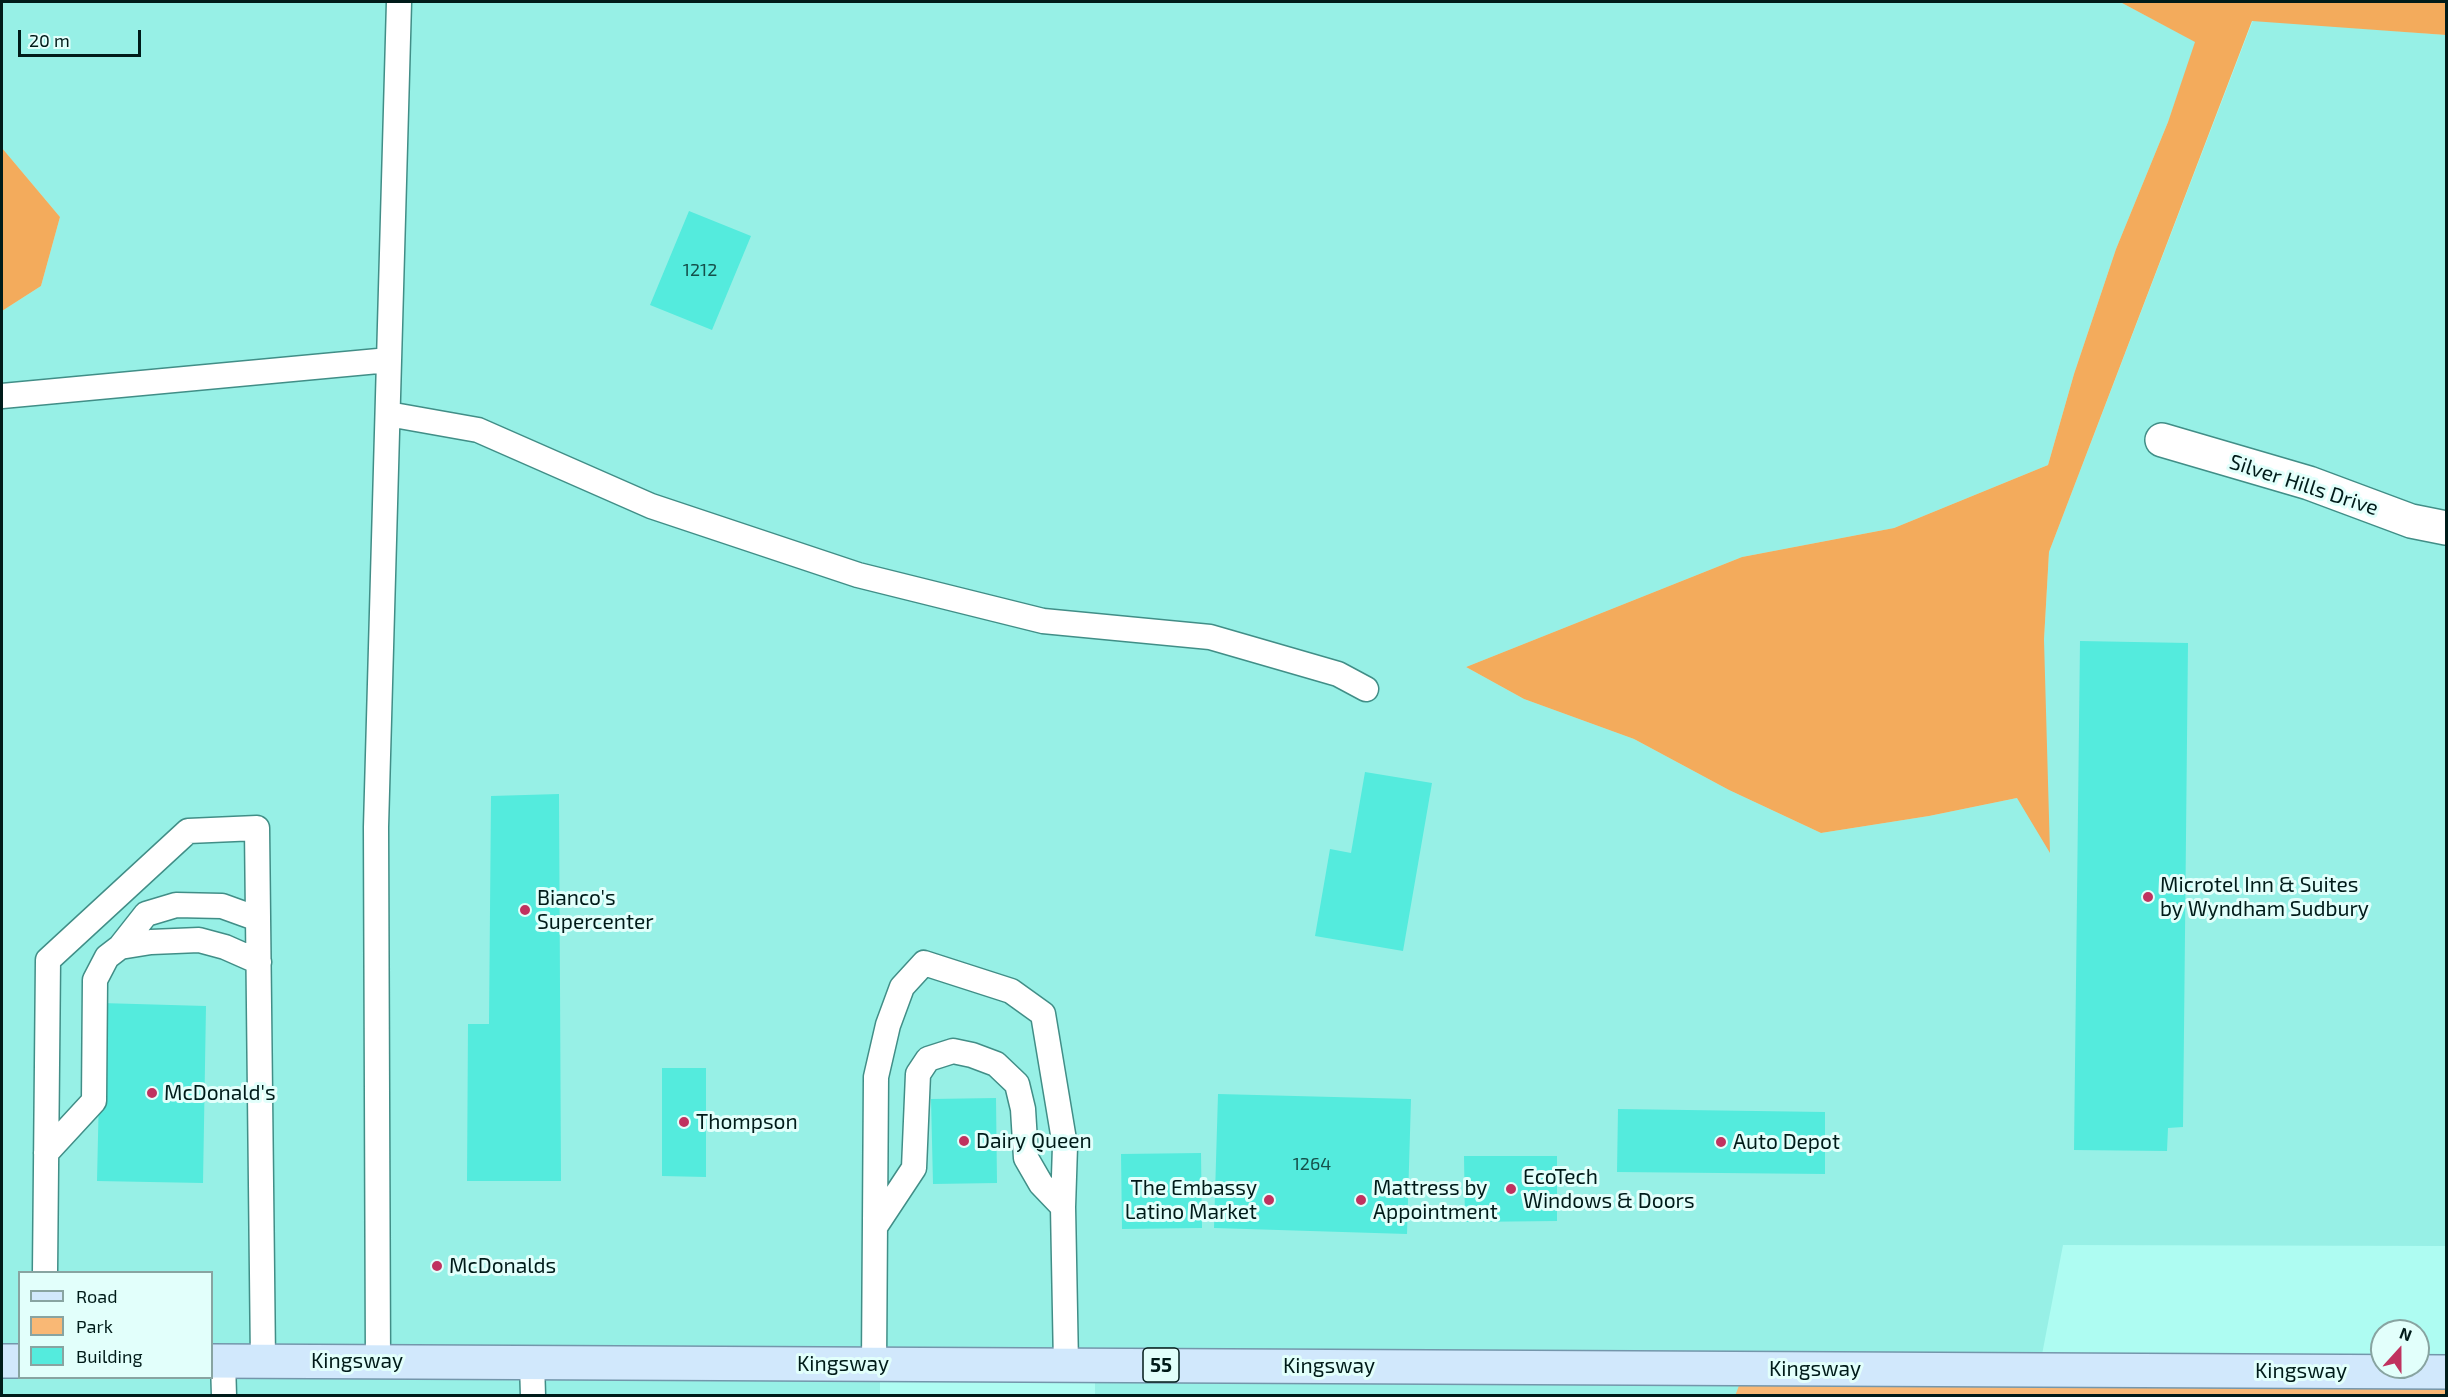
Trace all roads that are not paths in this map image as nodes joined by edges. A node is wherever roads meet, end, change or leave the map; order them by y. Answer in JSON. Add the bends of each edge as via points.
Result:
{"nodes":[{"id":1,"x":399,"y":2,"type":"edge"},
{"id":2,"x":389,"y":360,"type":"junction"},
{"id":3,"x":2,"y":396,"type":"edge"},
{"id":4,"x":388,"y":414,"type":"junction"},
{"id":5,"x":2162,"y":440,"type":"dead end"},
{"id":6,"x":2446,"y":528,"type":"edge"},
{"id":7,"x":1366,"y":689,"type":"dead end"},
{"id":8,"x":258,"y":919,"type":"junction"},
{"id":9,"x":120,"y":947,"type":"junction"},
{"id":10,"x":259,"y":962,"type":"junction"},
{"id":11,"x":46,"y":1153,"type":"junction"},
{"id":12,"x":1064,"y":1207,"type":"junction"},
{"id":13,"x":875,"y":1227,"type":"junction"},
{"id":14,"x":45,"y":1271,"type":"edge"},
{"id":15,"x":2,"y":1361,"type":"edge"},
{"id":16,"x":18,"y":1361,"type":"edge"},
{"id":17,"x":217,"y":1361,"type":"edge"},
{"id":18,"x":263,"y":1361,"type":"junction"},
{"id":19,"x":378,"y":1361,"type":"junction"},
{"id":20,"x":532,"y":1362,"type":"junction"},
{"id":21,"x":874,"y":1364,"type":"junction"},
{"id":22,"x":1066,"y":1365,"type":"junction"},
{"id":23,"x":2446,"y":1372,"type":"edge"},
{"id":24,"x":224,"y":1395,"type":"edge"},
{"id":25,"x":532,"y":1395,"type":"edge"}],
"edges":[{"from":1,"to":2,"type":"lane"},
{"from":2,"to":3,"type":"lane"},
{"from":2,"to":4,"type":"lane"},
{"from":4,"to":7,"type":"lane","via":[[477,430],[651,506],[858,575],[1043,621],[1210,637],[1338,674]]},
{"from":4,"to":19,"type":"lane","via":[[376,827]]},
{"from":5,"to":6,"type":"street","name":"Silver Hills Drive","via":[[2309,483],[2411,521]]},
{"from":8,"to":9,"type":"lane","via":[[222,906],[176,905],[146,914]]},
{"from":8,"to":10,"type":"lane"},
{"from":8,"to":11,"type":"lane","via":[[257,828],[188,831],[48,960]]},
{"from":9,"to":10,"type":"lane","via":[[199,940]]},
{"from":9,"to":11,"type":"lane","via":[[107,957],[95,980],[94,1101]]},
{"from":10,"to":18,"type":"lane"},
{"from":11,"to":14,"type":"lane"},
{"from":12,"to":13,"type":"lane","via":[[1041,1184],[1026,1158],[1017,1084],[996,1064],[953,1051],[928,1059],[918,1074],[914,1168]]},
{"from":12,"to":13,"type":"lane","via":[[1065,1146],[1043,1014],[1011,991],[924,963],[902,987],[876,1077]]},
{"from":12,"to":22,"type":"lane"},
{"from":13,"to":21,"type":"lane"},
{"from":15,"to":16,"type":"main road"},
{"from":17,"to":18,"type":"main road","name":"Kingsway","number":"55"},
{"from":17,"to":24,"type":"lane"},
{"from":18,"to":19,"type":"main road","name":"Kingsway","number":"55"},
{"from":19,"to":20,"type":"main road","name":"Kingsway","number":"55"},
{"from":20,"to":21,"type":"main road","name":"Kingsway","number":"55"},
{"from":20,"to":25,"type":"lane"},
{"from":21,"to":22,"type":"main road","name":"Kingsway","number":"55"},
{"from":22,"to":23,"type":"main road","name":"Kingsway","number":"55"}]}
